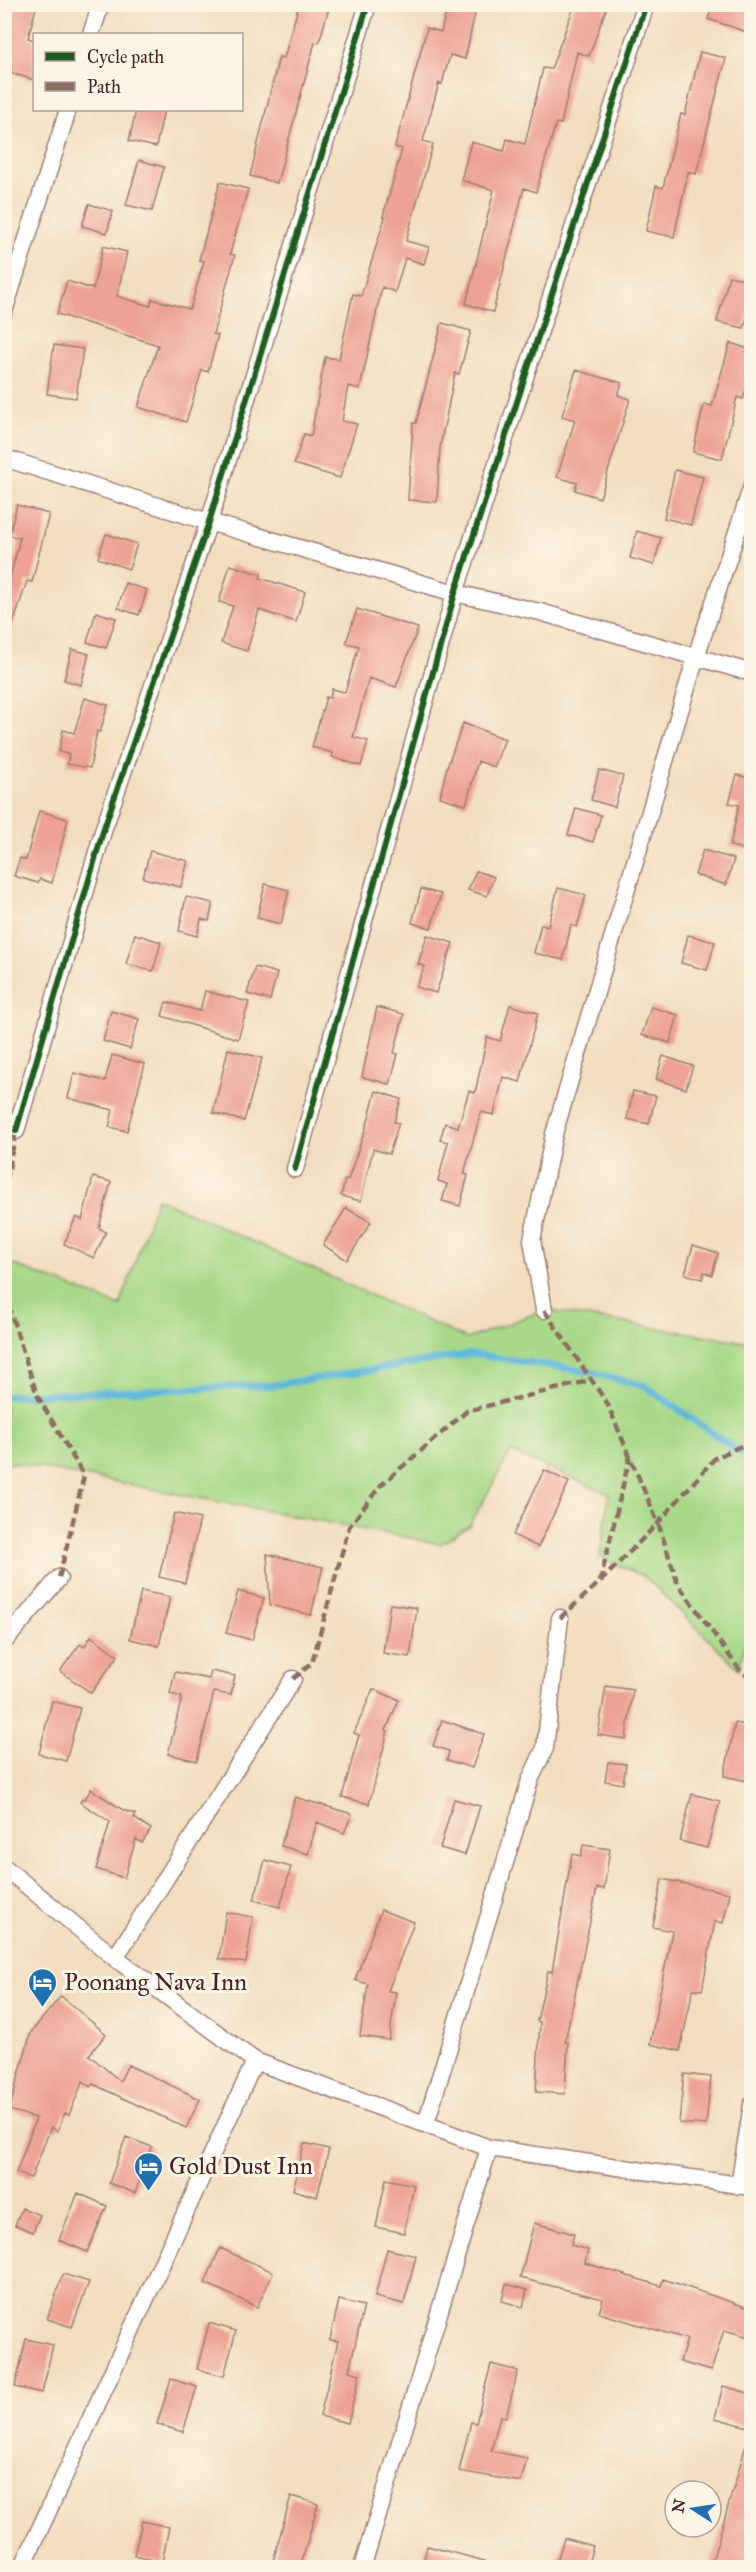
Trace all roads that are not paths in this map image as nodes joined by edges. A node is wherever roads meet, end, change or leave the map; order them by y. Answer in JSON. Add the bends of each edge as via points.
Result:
{"nodes":[{"id":1,"x":101,"y":4,"type":"edge"},
{"id":2,"x":368,"y":4,"type":"edge"},
{"id":3,"x":646,"y":4,"type":"edge"},
{"id":4,"x":91,"y":33,"type":"edge"},
{"id":5,"x":68,"y":111,"type":"edge"},
{"id":6,"x":4,"y":311,"type":"edge"},
{"id":7,"x":4,"y":458,"type":"edge"},
{"id":8,"x":752,"y":486,"type":"edge"},
{"id":9,"x":209,"y":522,"type":"junction"},
{"id":10,"x":455,"y":593,"type":"junction"},
{"id":11,"x":696,"y":657,"type":"junction"},
{"id":12,"x":752,"y":673,"type":"edge"},
{"id":13,"x":16,"y":1131,"type":"dead end"},
{"id":14,"x":295,"y":1169,"type":"dead end"},
{"id":15,"x":544,"y":1310,"type":"dead end"},
{"id":16,"x":59,"y":1578,"type":"dead end"},
{"id":17,"x":560,"y":1618,"type":"dead end"},
{"id":18,"x":4,"y":1642,"type":"edge"},
{"id":19,"x":293,"y":1679,"type":"dead end"},
{"id":20,"x":4,"y":1867,"type":"edge"},
{"id":21,"x":115,"y":1958,"type":"junction"},
{"id":22,"x":255,"y":2061,"type":"junction"},
{"id":23,"x":752,"y":2105,"type":"edge"},
{"id":24,"x":426,"y":2123,"type":"junction"},
{"id":25,"x":489,"y":2148,"type":"junction"},
{"id":26,"x":746,"y":2187,"type":"edge"},
{"id":27,"x":22,"y":2568,"type":"edge"},
{"id":28,"x":362,"y":2568,"type":"edge"}],
"edges":[{"from":1,"to":4,"type":"street"},
{"from":2,"to":9,"type":"street"},
{"from":3,"to":10,"type":"street"},
{"from":5,"to":6,"type":"street"},
{"from":7,"to":9,"type":"street"},
{"from":8,"to":11,"type":"street"},
{"from":9,"to":10,"type":"street"},
{"from":9,"to":13,"type":"street","via":[[104,828]]},
{"from":10,"to":11,"type":"street","via":[[540,612]]},
{"from":10,"to":14,"type":"street"},
{"from":11,"to":12,"type":"street"},
{"from":11,"to":15,"type":"street","via":[[554,1134],[532,1240]]},
{"from":16,"to":18,"type":"street"},
{"from":17,"to":24,"type":"street","via":[[545,1748],[530,1780]]},
{"from":19,"to":21,"type":"street"},
{"from":20,"to":21,"type":"street"},
{"from":21,"to":22,"type":"street"},
{"from":22,"to":24,"type":"street"},
{"from":22,"to":27,"type":"street"},
{"from":23,"to":26,"type":"street"},
{"from":24,"to":25,"type":"street"},
{"from":25,"to":26,"type":"street"},
{"from":25,"to":28,"type":"street"}]}
